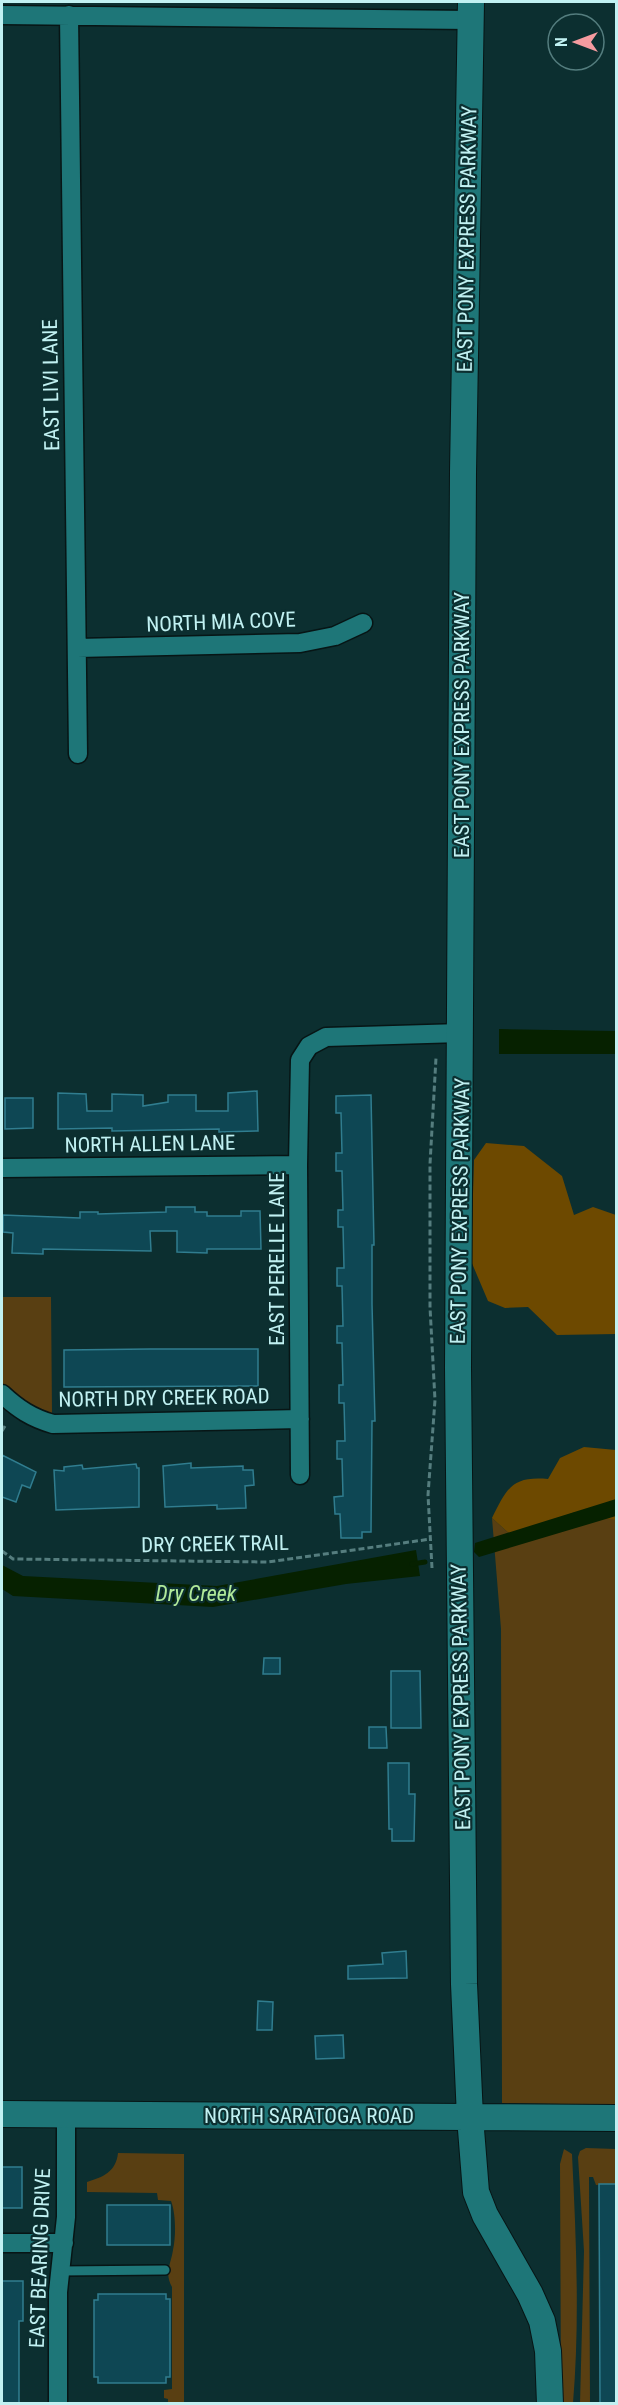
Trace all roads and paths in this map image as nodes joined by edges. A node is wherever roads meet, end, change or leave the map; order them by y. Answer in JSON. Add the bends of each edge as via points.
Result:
{"nodes":[{"id":1,"x":471,"y":11,"type":"edge"},
{"id":2,"x":2,"y":15,"type":"edge"},
{"id":3,"x":69,"y":15,"type":"junction"},
{"id":4,"x":363,"y":623,"type":"dead end"},
{"id":5,"x":77,"y":648,"type":"junction"},
{"id":6,"x":78,"y":754,"type":"dead end"},
{"id":7,"x":461,"y":1033,"type":"junction"},
{"id":8,"x":436,"y":1058,"type":"dead end"},
{"id":9,"x":298,"y":1165,"type":"junction"},
{"id":10,"x":2,"y":1168,"type":"edge"},
{"id":11,"x":2,"y":1394,"type":"edge"},
{"id":12,"x":300,"y":1419,"type":"junction"},
{"id":13,"x":5,"y":1426,"type":"dead end"},
{"id":14,"x":2,"y":1431,"type":"edge"},
{"id":15,"x":300,"y":1474,"type":"dead end"},
{"id":16,"x":431,"y":1539,"type":"junction"},
{"id":17,"x":2,"y":1551,"type":"edge"},
{"id":18,"x":432,"y":1568,"type":"dead end"},
{"id":19,"x":2,"y":2114,"type":"edge"},
{"id":20,"x":66,"y":2115,"type":"junction"},
{"id":21,"x":470,"y":2116,"type":"junction"},
{"id":22,"x":616,"y":2118,"type":"edge"},
{"id":23,"x":2,"y":2243,"type":"edge"},
{"id":24,"x":64,"y":2243,"type":"junction"},
{"id":25,"x":165,"y":2270,"type":"dead end"},
{"id":26,"x":60,"y":2271,"type":"junction"},
{"id":27,"x":58,"y":2403,"type":"edge"},
{"id":28,"x":550,"y":2403,"type":"edge"}],
"edges":[{"from":1,"to":3,"type":"street"},
{"from":1,"to":7,"type":"street","name":"EAST PONY EXPRESS PARKWAY","via":[[463,472]]},
{"from":2,"to":3,"type":"street"},
{"from":3,"to":5,"type":"street","name":"EAST LIVI LANE"},
{"from":4,"to":5,"type":"street","name":"NORTH MIA COVE","via":[[334,636],[300,643]]},
{"from":5,"to":6,"type":"street","name":"EAST LIVI LANE"},
{"from":7,"to":9,"type":"street","name":"EAST PERELLE LANE","via":[[326,1037],[309,1046],[299,1065]]},
{"from":7,"to":21,"type":"street","name":"EAST PONY EXPRESS PARKWAY","via":[[459,1618]]},
{"from":8,"to":16,"type":"path","via":[[430,1164],[430,1307],[435,1400],[428,1495]]},
{"from":9,"to":10,"type":"street","name":"NORTH ALLEN LANE"},
{"from":9,"to":12,"type":"street","name":"EAST PERELLE LANE"},
{"from":11,"to":12,"type":"street","name":"NORTH DRY CREEK ROAD","via":[[33,1418],[53,1424]]},
{"from":12,"to":15,"type":"street","name":"EAST PERELLE LANE"},
{"from":13,"to":14,"type":"path"},
{"from":16,"to":17,"type":"path","name":"DRY CREEK TRAIL","via":[[268,1562],[13,1559]]},
{"from":16,"to":18,"type":"path"},
{"from":19,"to":20,"type":"street","name":"NORTH SARATOGA ROAD"},
{"from":20,"to":21,"type":"street","name":"NORTH SARATOGA ROAD"},
{"from":20,"to":24,"type":"street","name":"EAST BEARING DRIVE"},
{"from":21,"to":22,"type":"street","name":"NORTH SARATOGA ROAD"},
{"from":21,"to":28,"type":"street","name":"EAST PONY EXPRESS PARKWAY","via":[[476,2192],[542,2321],[548,2351]]},
{"from":23,"to":24,"type":"street"},
{"from":24,"to":26,"type":"street","name":"EAST BEARING DRIVE"},
{"from":25,"to":26,"type":"lane"},
{"from":26,"to":27,"type":"street","name":"EAST BEARING DRIVE"}]}
